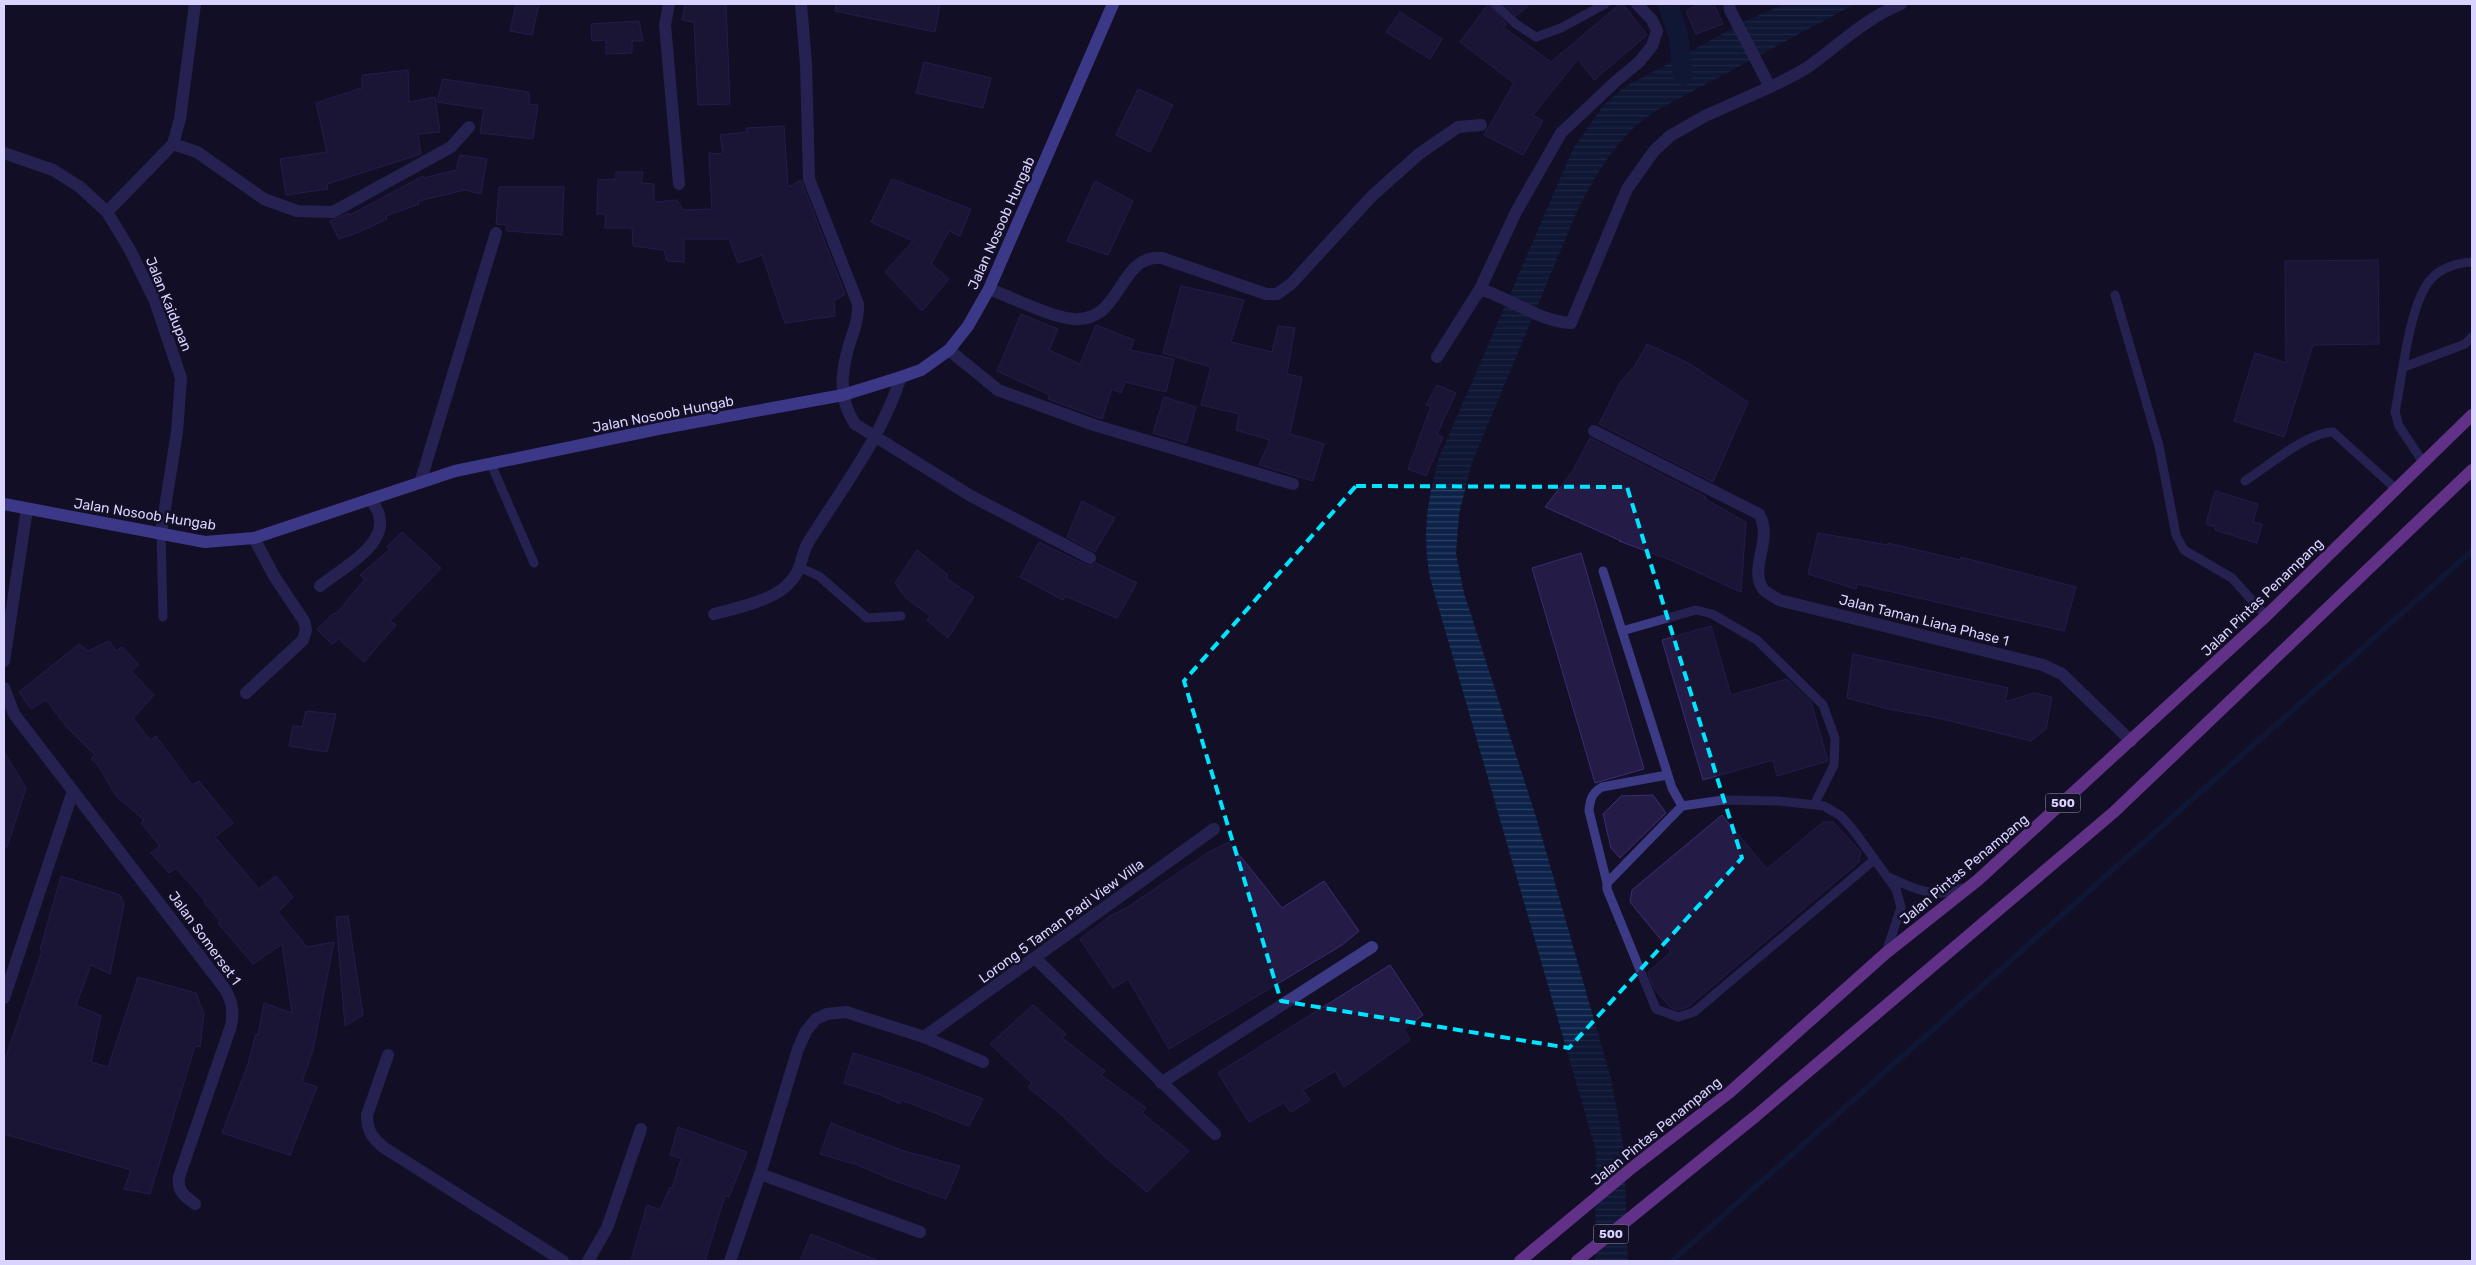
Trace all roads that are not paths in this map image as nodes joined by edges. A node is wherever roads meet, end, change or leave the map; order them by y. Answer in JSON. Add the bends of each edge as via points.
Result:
{"nodes":[{"id":1,"x":195,"y":4,"type":"edge"},
{"id":2,"x":669,"y":4,"type":"edge"},
{"id":3,"x":801,"y":4,"type":"edge"},
{"id":4,"x":1113,"y":4,"type":"edge"},
{"id":5,"x":1495,"y":4,"type":"edge"},
{"id":6,"x":1605,"y":4,"type":"edge"},
{"id":7,"x":1637,"y":4,"type":"edge"},
{"id":8,"x":1901,"y":4,"type":"edge"},
{"id":9,"x":1729,"y":7,"type":"edge"},
{"id":10,"x":1770,"y":87,"type":"junction"},
{"id":11,"x":1481,"y":125,"type":"dead end"},
{"id":12,"x":469,"y":127,"type":"dead end"},
{"id":13,"x":173,"y":144,"type":"junction"},
{"id":14,"x":4,"y":153,"type":"edge"},
{"id":15,"x":679,"y":184,"type":"dead end"},
{"id":16,"x":107,"y":212,"type":"junction"},
{"id":17,"x":496,"y":233,"type":"dead end"},
{"id":18,"x":2472,"y":262,"type":"edge"},
{"id":19,"x":989,"y":289,"type":"junction"},
{"id":20,"x":1480,"y":289,"type":"junction"},
{"id":21,"x":2115,"y":295,"type":"dead end"},
{"id":22,"x":2472,"y":337,"type":"edge"},
{"id":23,"x":949,"y":350,"type":"junction"},
{"id":24,"x":1437,"y":357,"type":"dead end"},
{"id":25,"x":2404,"y":367,"type":"junction"},
{"id":26,"x":901,"y":378,"type":"junction"},
{"id":27,"x":843,"y":395,"type":"junction"},
{"id":28,"x":2472,"y":414,"type":"edge"},
{"id":29,"x":1594,"y":431,"type":"dead end"},
{"id":30,"x":876,"y":436,"type":"junction"},
{"id":31,"x":2424,"y":462,"type":"junction"},
{"id":32,"x":491,"y":464,"type":"junction"},
{"id":33,"x":2472,"y":470,"type":"edge"},
{"id":34,"x":2245,"y":481,"type":"dead end"},
{"id":35,"x":420,"y":483,"type":"junction"},
{"id":36,"x":1293,"y":484,"type":"dead end"},
{"id":37,"x":2396,"y":489,"type":"junction"},
{"id":38,"x":370,"y":499,"type":"junction"},
{"id":39,"x":4,"y":504,"type":"edge"},
{"id":40,"x":27,"y":509,"type":"junction"},
{"id":41,"x":162,"y":533,"type":"junction"},
{"id":42,"x":254,"y":538,"type":"junction"},
{"id":43,"x":1090,"y":558,"type":"dead end"},
{"id":44,"x":534,"y":564,"type":"dead end"},
{"id":45,"x":801,"y":568,"type":"junction"},
{"id":46,"x":1603,"y":571,"type":"dead end"},
{"id":47,"x":320,"y":586,"type":"dead end"},
{"id":48,"x":714,"y":614,"type":"dead end"},
{"id":49,"x":900,"y":616,"type":"dead end"},
{"id":50,"x":2266,"y":616,"type":"junction"},
{"id":51,"x":163,"y":617,"type":"dead end"},
{"id":52,"x":1622,"y":631,"type":"junction"},
{"id":53,"x":4,"y":661,"type":"edge"},
{"id":54,"x":4,"y":688,"type":"edge"},
{"id":55,"x":246,"y":693,"type":"dead end"},
{"id":56,"x":2131,"y":741,"type":"junction"},
{"id":57,"x":1667,"y":775,"type":"junction"},
{"id":58,"x":73,"y":791,"type":"junction"},
{"id":59,"x":1814,"y":805,"type":"junction"},
{"id":60,"x":1682,"y":806,"type":"junction"},
{"id":61,"x":1214,"y":829,"type":"dead end"},
{"id":62,"x":1874,"y":860,"type":"junction"},
{"id":63,"x":1886,"y":876,"type":"junction"},
{"id":64,"x":1978,"y":880,"type":"junction"},
{"id":65,"x":1607,"y":883,"type":"junction"},
{"id":66,"x":1372,"y":947,"type":"dead end"},
{"id":67,"x":1886,"y":953,"type":"junction"},
{"id":68,"x":1035,"y":958,"type":"junction"},
{"id":69,"x":4,"y":998,"type":"edge"},
{"id":70,"x":924,"y":1037,"type":"junction"},
{"id":71,"x":388,"y":1055,"type":"dead end"},
{"id":72,"x":983,"y":1062,"type":"dead end"},
{"id":73,"x":1161,"y":1083,"type":"junction"},
{"id":74,"x":641,"y":1129,"type":"dead end"},
{"id":75,"x":1215,"y":1134,"type":"dead end"},
{"id":76,"x":760,"y":1174,"type":"junction"},
{"id":77,"x":195,"y":1204,"type":"dead end"},
{"id":78,"x":920,"y":1232,"type":"dead end"},
{"id":79,"x":1579,"y":1260,"type":"edge"},
{"id":80,"x":564,"y":1261,"type":"edge"},
{"id":81,"x":588,"y":1261,"type":"edge"},
{"id":82,"x":730,"y":1261,"type":"edge"},
{"id":83,"x":1520,"y":1261,"type":"edge"}],
"edges":[{"from":1,"to":13,"type":"street","via":[[180,119]]},
{"from":2,"to":15,"type":"street","via":[[665,25]]},
{"from":3,"to":27,"type":"street","via":[[809,179],[858,304],[859,317],[846,357]]},
{"from":4,"to":19,"type":"main road","name":"Jalan Nosoob Hungab"},
{"from":5,"to":6,"type":"lane","via":[[1536,37],[1561,28]]},
{"from":7,"to":20,"type":"street","via":[[1652,20],[1657,31],[1652,46],[1639,62],[1561,133],[1516,212]]},
{"from":8,"to":10,"type":"street","via":[[1844,37],[1807,68]]},
{"from":9,"to":10,"type":"street"},
{"from":10,"to":20,"type":"street","via":[[1705,116],[1670,136],[1654,151],[1627,189],[1571,322],[1545,317],[1501,295]]},
{"from":11,"to":19,"type":"street","via":[[1458,128],[1419,154],[1372,196],[1291,284],[1277,294],[1266,294],[1162,258],[1150,257],[1138,264],[1103,312],[1093,317],[1074,319],[1061,316]]},
{"from":12,"to":13,"type":"street","via":[[451,147],[332,212],[297,211],[264,198],[197,152]]},
{"from":13,"to":16,"type":"street"},
{"from":14,"to":16,"type":"street","name":"Jalan Kaidupan","via":[[53,170],[80,186]]},
{"from":16,"to":41,"type":"street","name":"Jalan Kaidupan","via":[[155,301],[181,378],[177,432]]},
{"from":17,"to":35,"type":"street"},
{"from":18,"to":25,"type":"lane","via":[[2454,263],[2431,279],[2417,306]]},
{"from":19,"to":23,"type":"main road","name":"Jalan Nosoob Hungab","via":[[968,326]]},
{"from":20,"to":24,"type":"street"},
{"from":21,"to":50,"type":"lane","via":[[2159,446],[2176,535],[2184,550],[2232,578]]},
{"from":22,"to":25,"type":"lane","via":[[2465,344]]},
{"from":23,"to":26,"type":"main road","name":"Jalan Nosoob Hungab","via":[[921,370]]},
{"from":23,"to":36,"type":"street","via":[[998,390],[1112,431]]},
{"from":25,"to":31,"type":"lane","via":[[2395,412],[2399,426]]},
{"from":26,"to":27,"type":"main road","name":"Jalan Nosoob Hungab"},
{"from":26,"to":30,"type":"street","via":[[892,406]]},
{"from":27,"to":30,"type":"street","via":[[855,424]]},
{"from":27,"to":32,"type":"main road","name":"Jalan Nosoob Hungab"},
{"from":28,"to":31,"type":"main road","name":"Jalan Pintas Penampang","number":"500"},
{"from":29,"to":56,"type":"street","name":"Jalan Taman Liana Phase 1","via":[[1760,514],[1765,539],[1757,573],[1763,589],[1779,600],[2043,665],[2062,674]]},
{"from":30,"to":43,"type":"street","via":[[971,496]]},
{"from":30,"to":45,"type":"street","via":[[808,543]]},
{"from":31,"to":37,"type":"main road","name":"Jalan Pintas Penampang","number":"500"},
{"from":32,"to":35,"type":"main road","name":"Jalan Nosoob Hungab"},
{"from":32,"to":44,"type":"lane"},
{"from":33,"to":79,"type":"main road","number":"500","via":[[2114,812],[1932,968]]},
{"from":34,"to":37,"type":"lane","via":[[2308,440],[2323,432],[2333,432]]},
{"from":35,"to":38,"type":"main road","name":"Jalan Nosoob Hungab"},
{"from":37,"to":50,"type":"main road","name":"Jalan Pintas Penampang","number":"500"},
{"from":38,"to":42,"type":"main road","name":"Jalan Nosoob Hungab"},
{"from":38,"to":47,"type":"street","via":[[379,510],[382,522],[377,537],[363,555]]},
{"from":39,"to":40,"type":"main road","name":"Jalan Nosoob Hungab"},
{"from":40,"to":41,"type":"main road","name":"Jalan Nosoob Hungab"},
{"from":40,"to":53,"type":"street"},
{"from":41,"to":42,"type":"main road","name":"Jalan Nosoob Hungab","via":[[205,542]]},
{"from":41,"to":51,"type":"lane"},
{"from":42,"to":55,"type":"street","via":[[304,621],[306,630],[303,640]]},
{"from":45,"to":48,"type":"street","via":[[783,589],[736,609]]},
{"from":45,"to":49,"type":"lane","via":[[819,576],[867,618]]},
{"from":46,"to":52,"type":"lane"},
{"from":50,"to":56,"type":"main road","name":"Jalan Pintas Penampang","number":"500"},
{"from":52,"to":57,"type":"lane"},
{"from":52,"to":59,"type":"lane","via":[[1696,610],[1712,614],[1757,640],[1823,705],[1835,738],[1834,765]]},
{"from":54,"to":58,"type":"street","name":"Jalan Somerset 1","via":[[14,714]]},
{"from":56,"to":64,"type":"main road","name":"Jalan Pintas Penampang","number":"500"},
{"from":57,"to":60,"type":"lane"},
{"from":57,"to":65,"type":"lane","via":[[1602,787],[1594,792],[1589,811]]},
{"from":58,"to":69,"type":"street"},
{"from":58,"to":77,"type":"street","name":"Jalan Somerset 1","via":[[225,988],[232,1002],[231,1026],[179,1178],[178,1186],[182,1193]]},
{"from":59,"to":60,"type":"lane","via":[[1724,800]]},
{"from":59,"to":62,"type":"lane","via":[[1824,806],[1841,816]]},
{"from":60,"to":65,"type":"lane"},
{"from":61,"to":68,"type":"street","name":"Lorong 5 Taman Padi View Villa"},
{"from":62,"to":63,"type":"lane"},
{"from":62,"to":65,"type":"lane","via":[[1694,1012],[1678,1016],[1656,1009]]},
{"from":63,"to":64,"type":"lane","via":[[1909,887],[1950,894]]},
{"from":63,"to":67,"type":"lane","via":[[1896,889],[1901,907]]},
{"from":64,"to":67,"type":"main road","name":"Jalan Pintas Penampang","number":"500"},
{"from":66,"to":73,"type":"street"},
{"from":67,"to":83,"type":"main road","name":"Jalan Pintas Penampang","number":"500","via":[[1730,1092]]},
{"from":68,"to":70,"type":"street","name":"Lorong 5 Taman Padi View Villa"},
{"from":68,"to":73,"type":"street"},
{"from":70,"to":72,"type":"street"},
{"from":70,"to":76,"type":"street","via":[[846,1012],[816,1019],[798,1049]]},
{"from":71,"to":80,"type":"street","via":[[368,1115],[371,1135],[383,1147]]},
{"from":73,"to":75,"type":"street"},
{"from":74,"to":81,"type":"street","via":[[607,1228]]},
{"from":76,"to":78,"type":"street"},
{"from":76,"to":82,"type":"street"}]}
